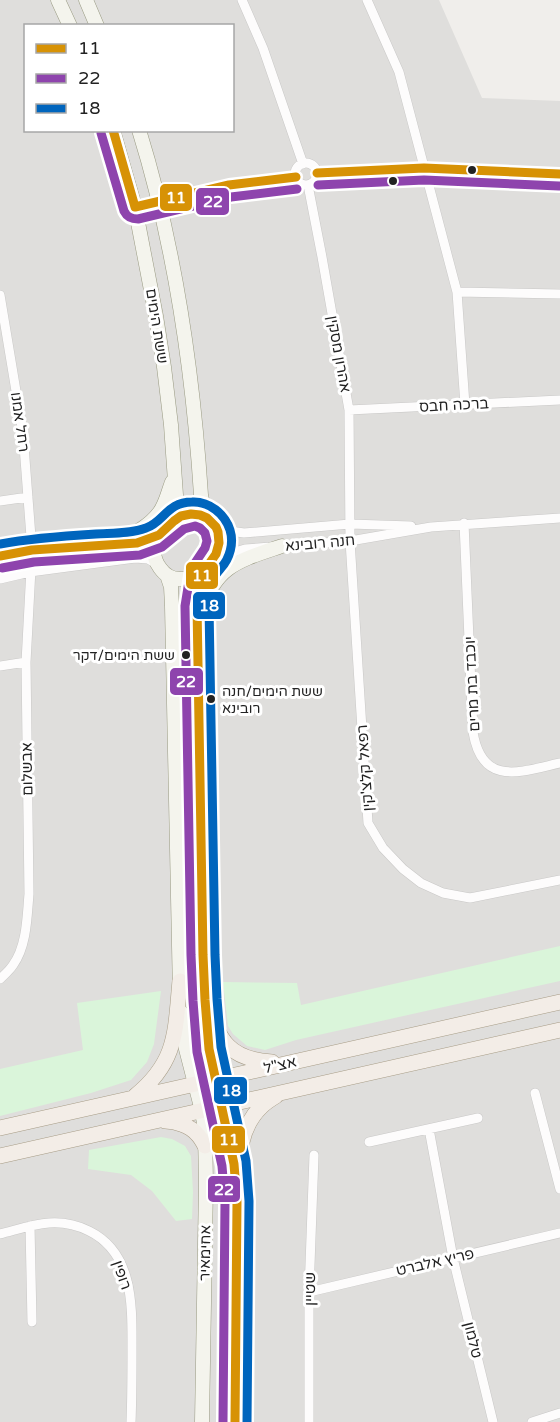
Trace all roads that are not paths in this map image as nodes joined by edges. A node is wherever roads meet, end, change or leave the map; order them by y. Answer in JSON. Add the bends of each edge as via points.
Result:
{"nodes":[{"id":1,"x":58,"y":0,"type":"edge"},
{"id":2,"x":86,"y":0,"type":"edge"},
{"id":3,"x":242,"y":0,"type":"edge"},
{"id":4,"x":367,"y":0,"type":"edge"},
{"id":5,"x":69,"y":24,"type":"edge"},
{"id":6,"x":96,"y":24,"type":"edge"},
{"id":7,"x":114,"y":132,"type":"edge"},
{"id":8,"x":140,"y":132,"type":"edge"},
{"id":9,"x":303,"y":164,"type":"junction"},
{"id":10,"x":424,"y":168,"type":"junction"},
{"id":11,"x":318,"y":173,"type":"junction"},
{"id":12,"x":560,"y":174,"type":"edge"},
{"id":13,"x":296,"y":177,"type":"junction"},
{"id":14,"x":308,"y":185,"type":"junction"},
{"id":15,"x":159,"y":201,"type":"junction"},
{"id":16,"x":135,"y":207,"type":"junction"},
{"id":17,"x":457,"y":292,"type":"junction"},
{"id":18,"x":560,"y":294,"type":"edge"},
{"id":19,"x":0,"y":295,"type":"edge"},
{"id":20,"x":560,"y":400,"type":"edge"},
{"id":21,"x":465,"y":405,"type":"junction"},
{"id":22,"x":349,"y":410,"type":"junction"},
{"id":23,"x":174,"y":474,"type":"junction"},
{"id":24,"x":28,"y":497,"type":"junction"},
{"id":25,"x":0,"y":501,"type":"edge"},
{"id":26,"x":560,"y":518,"type":"edge"},
{"id":27,"x":465,"y":523,"type":"junction"},
{"id":28,"x":215,"y":524,"type":"junction"},
{"id":29,"x":350,"y":524,"type":"junction"},
{"id":30,"x":431,"y":526,"type":"junction"},
{"id":31,"x":165,"y":529,"type":"junction"},
{"id":32,"x":350,"y":541,"type":"junction"},
{"id":33,"x":112,"y":545,"type":"junction"},
{"id":34,"x":282,"y":546,"type":"junction"},
{"id":35,"x":32,"y":550,"type":"junction"},
{"id":36,"x":0,"y":556,"type":"edge"},
{"id":37,"x":157,"y":564,"type":"junction"},
{"id":38,"x":206,"y":567,"type":"junction"},
{"id":39,"x":30,"y":572,"type":"junction"},
{"id":40,"x":167,"y":575,"type":"junction"},
{"id":41,"x":0,"y":579,"type":"edge"},
{"id":42,"x":198,"y":640,"type":"junction"},
{"id":43,"x":26,"y":662,"type":"junction"},
{"id":44,"x":0,"y":666,"type":"edge"},
{"id":45,"x":560,"y":763,"type":"edge"},
{"id":46,"x":560,"y":880,"type":"edge"},
{"id":47,"x":0,"y":979,"type":"edge"},
{"id":48,"x":180,"y":981,"type":"junction"},
{"id":49,"x":205,"y":1000,"type":"junction"},
{"id":50,"x":560,"y":1002,"type":"edge"},
{"id":51,"x":560,"y":1030,"type":"edge"},
{"id":52,"x":287,"y":1064,"type":"junction"},
{"id":53,"x":215,"y":1080,"type":"junction"},
{"id":54,"x":194,"y":1084,"type":"junction"},
{"id":55,"x":279,"y":1093,"type":"junction"},
{"id":56,"x":535,"y":1093,"type":"dead end"},
{"id":57,"x":133,"y":1098,"type":"junction"},
{"id":58,"x":222,"y":1106,"type":"junction"},
{"id":59,"x":202,"y":1111,"type":"junction"},
{"id":60,"x":478,"y":1118,"type":"dead end"},
{"id":61,"x":150,"y":1122,"type":"junction"},
{"id":62,"x":0,"y":1128,"type":"edge"},
{"id":63,"x":429,"y":1129,"type":"junction"},
{"id":64,"x":369,"y":1142,"type":"dead end"},
{"id":65,"x":205,"y":1146,"type":"junction"},
{"id":66,"x":314,"y":1155,"type":"dead end"},
{"id":67,"x":0,"y":1156,"type":"edge"},
{"id":68,"x":560,"y":1189,"type":"edge"},
{"id":69,"x":237,"y":1202,"type":"junction"},
{"id":70,"x":30,"y":1226,"type":"junction"},
{"id":71,"x":560,"y":1233,"type":"edge"},
{"id":72,"x":0,"y":1234,"type":"edge"},
{"id":73,"x":453,"y":1258,"type":"junction"},
{"id":74,"x":309,"y":1292,"type":"junction"},
{"id":75,"x":32,"y":1322,"type":"dead end"},
{"id":76,"x":560,"y":1413,"type":"edge"},
{"id":77,"x":131,"y":1422,"type":"edge"},
{"id":78,"x":202,"y":1422,"type":"edge"},
{"id":79,"x":235,"y":1422,"type":"edge"},
{"id":80,"x":309,"y":1422,"type":"edge"},
{"id":81,"x":492,"y":1422,"type":"edge"},
{"id":82,"x":532,"y":1422,"type":"edge"}],
"edges":[{"from":1,"to":5,"type":"main road"},
{"from":2,"to":6,"type":"main road"},
{"from":3,"to":9,"type":"street"},
{"from":4,"to":10,"type":"street","via":[[399,72]]},
{"from":7,"to":16,"type":"main road","name":"ששת הימים"},
{"from":8,"to":15,"type":"main road","name":"ששת הימים"},
{"from":9,"to":11,"type":"street","via":[[312,165]]},
{"from":9,"to":13,"type":"street"},
{"from":10,"to":11,"type":"street"},
{"from":10,"to":12,"type":"street"},
{"from":10,"to":17,"type":"street"},
{"from":11,"to":14,"type":"street"},
{"from":13,"to":14,"type":"street","via":[[301,184]]},
{"from":13,"to":15,"type":"street","via":[[229,185]]},
{"from":14,"to":22,"type":"street","name":"אהרון מסקין"},
{"from":15,"to":16,"type":"street"},
{"from":15,"to":28,"type":"main road","name":"ששת הימים","via":[[189,364],[201,495]]},
{"from":16,"to":23,"type":"main road","name":"ששת הימים","via":[[164,367]]},
{"from":17,"to":18,"type":"street"},
{"from":17,"to":21,"type":"street"},
{"from":19,"to":24,"type":"street","name":"רחל אמנו","via":[[23,433]]},
{"from":20,"to":21,"type":"street","name":"ברכה חבס"},
{"from":21,"to":22,"type":"street","name":"ברכה חבס"},
{"from":22,"to":29,"type":"street","name":"אהרון מסקין"},
{"from":23,"to":31,"type":"main road","name":"ששת הימים","via":[[175,512]]},
{"from":23,"to":33,"type":"main road","via":[[160,512],[136,533]]},
{"from":24,"to":25,"type":"street"},
{"from":24,"to":35,"type":"street","name":"רחל אמנו"},
{"from":26,"to":27,"type":"street","name":"חנה רובינא"},
{"from":27,"to":30,"type":"street","name":"חנה רובינא"},
{"from":27,"to":45,"type":"street","name":"יוכבד בת מרים","via":[[473,732],[480,757],[488,766],[513,773]]},
{"from":28,"to":29,"type":"street","name":"חנה רובינא","via":[[244,533]]},
{"from":28,"to":31,"type":"main road","via":[[195,513],[185,514]]},
{"from":28,"to":38,"type":"main road","via":[[220,541],[218,551]]},
{"from":29,"to":30,"type":"street","name":"חנה רובינא"},
{"from":29,"to":32,"type":"street","name":"רפאל קלצ'קין"},
{"from":30,"to":32,"type":"street","name":"חנה רובינא"},
{"from":31,"to":33,"type":"street","via":[[151,539]]},
{"from":31,"to":37,"type":"main road","via":[[155,542]]},
{"from":32,"to":34,"type":"street","name":"חנה רובינא"},
{"from":32,"to":46,"type":"street","name":"רפאל קלצ'קין","via":[[368,823],[383,848],[421,883],[443,893],[470,898]]},
{"from":33,"to":35,"type":"street"},
{"from":34,"to":38,"type":"street","name":"חנה רובינא","via":[[245,549],[220,557]]},
{"from":34,"to":42,"type":"main road","via":[[232,565],[220,575],[202,610]]},
{"from":35,"to":36,"type":"street"},
{"from":35,"to":39,"type":"street","name":"אבשלום"},
{"from":37,"to":39,"type":"street","via":[[135,558]]},
{"from":37,"to":40,"type":"main road"},
{"from":38,"to":40,"type":"main road","via":[[185,579]]},
{"from":38,"to":42,"type":"main road","via":[[198,590]]},
{"from":39,"to":41,"type":"street"},
{"from":39,"to":43,"type":"street","name":"אבשלום"},
{"from":40,"to":48,"type":"main road","via":[[172,606]]},
{"from":42,"to":49,"type":"main road"},
{"from":43,"to":44,"type":"street"},
{"from":43,"to":47,"type":"street","name":"אבשלום","via":[[27,923],[14,964]]},
{"from":48,"to":54,"type":"main road","via":[[182,1030]]},
{"from":48,"to":57,"type":"main road","via":[[170,1052],[147,1087]]},
{"from":49,"to":52,"type":"main road","via":[[224,1043],[232,1050],[258,1062]]},
{"from":49,"to":53,"type":"main road"},
{"from":50,"to":52,"type":"main road","name":"אצ\"ל"},
{"from":51,"to":55,"type":"main road","name":"אצ\"ל"},
{"from":52,"to":53,"type":"main road","name":"אצ\"ל"},
{"from":53,"to":54,"type":"main road","name":"אצ\"ל"},
{"from":53,"to":58,"type":"main road"},
{"from":54,"to":57,"type":"main road","name":"אצ\"ל"},
{"from":54,"to":59,"type":"main road","name":"אחימאיר"},
{"from":55,"to":58,"type":"main road","name":"אצ\"ל"},
{"from":55,"to":69,"type":"main road","via":[[260,1108],[242,1137]]},
{"from":56,"to":68,"type":"street"},
{"from":57,"to":62,"type":"main road","name":"אצ\"ל"},
{"from":58,"to":59,"type":"main road","name":"אצ\"ל"},
{"from":58,"to":69,"type":"main road"},
{"from":59,"to":61,"type":"main road","name":"אצ\"ל"},
{"from":59,"to":65,"type":"main road","name":"אחימאיר"},
{"from":60,"to":63,"type":"street"},
{"from":61,"to":65,"type":"main road","via":[[171,1121],[185,1126]]},
{"from":61,"to":67,"type":"main road","name":"אצ\"ל"},
{"from":63,"to":64,"type":"street"},
{"from":63,"to":73,"type":"street","name":"טלמון"},
{"from":65,"to":78,"type":"main road","name":"אחימאיר"},
{"from":66,"to":74,"type":"street","name":"שטיין"},
{"from":69,"to":79,"type":"main road"},
{"from":70,"to":72,"type":"street","name":"רופין"},
{"from":70,"to":75,"type":"street"},
{"from":70,"to":77,"type":"street","name":"רופין","via":[[70,1224],[83,1229],[112,1248],[121,1264],[131,1306]]},
{"from":71,"to":73,"type":"street","name":"פריץ אלברט"},
{"from":73,"to":74,"type":"street","name":"פריץ אלברט"},
{"from":73,"to":81,"type":"street","name":"טלמון"},
{"from":74,"to":80,"type":"street","name":"שטיין"},
{"from":76,"to":82,"type":"street"}]}
